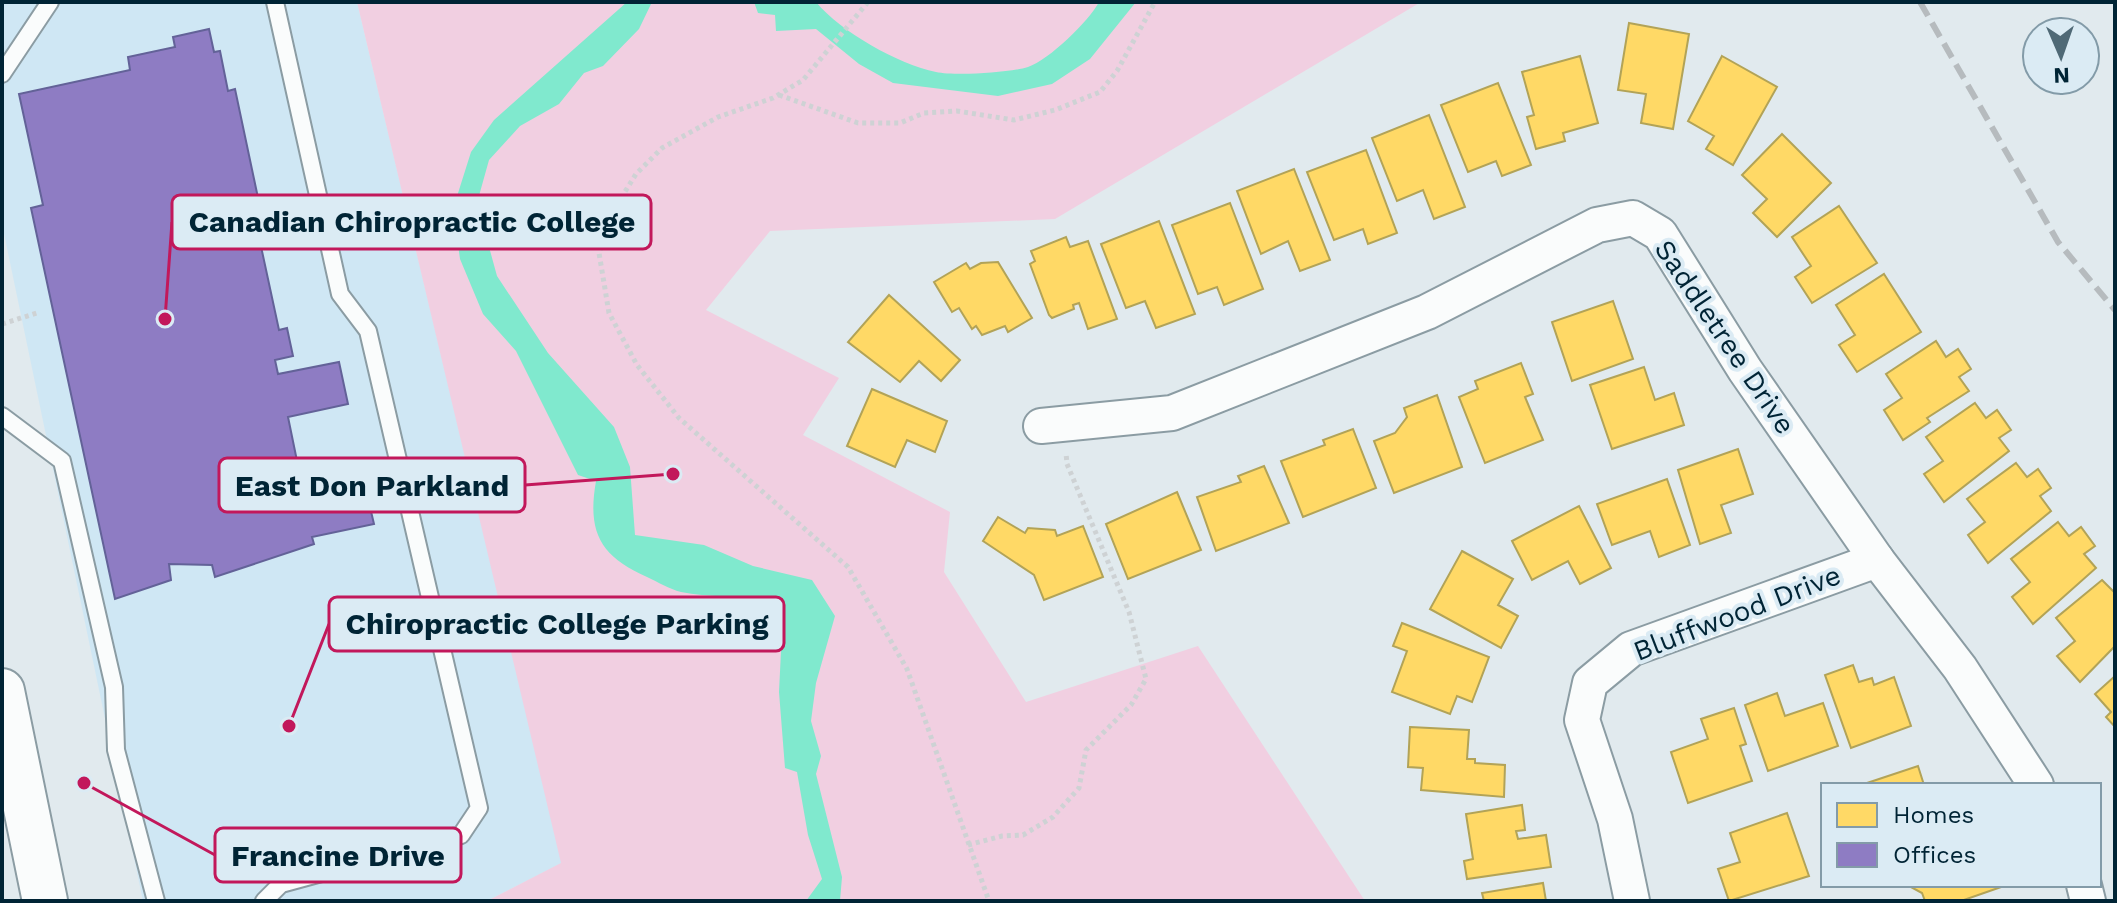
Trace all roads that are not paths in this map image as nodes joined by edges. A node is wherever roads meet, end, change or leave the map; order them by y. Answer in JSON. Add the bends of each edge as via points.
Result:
{"nodes":[{"id":1,"x":50,"y":2,"type":"edge"},
{"id":2,"x":275,"y":2,"type":"edge"},
{"id":3,"x":2,"y":74,"type":"edge"},
{"id":4,"x":2,"y":416,"type":"edge"},
{"id":5,"x":1053,"y":425,"type":"road end"},
{"id":6,"x":1877,"y":560,"type":"junction"},
{"id":7,"x":2,"y":691,"type":"edge"},
{"id":8,"x":2035,"y":783,"type":"edge"},
{"id":9,"x":45,"y":901,"type":"edge"},
{"id":10,"x":156,"y":901,"type":"edge"},
{"id":11,"x":264,"y":901,"type":"edge"},
{"id":12,"x":1632,"y":901,"type":"edge"}],
"edges":[{"from":1,"to":3,"type":"lane"},
{"from":2,"to":11,"type":"lane","via":[[340,294],[368,331],[479,808],[461,835],[281,884]]},
{"from":4,"to":10,"type":"lane","via":[[62,461],[114,687],[116,750]]},
{"from":5,"to":6,"type":"street","name":"Saddletree Drive","via":[[1172,413],[1427,312],[1597,225],[1633,218],[1660,234],[1745,370]]},
{"from":6,"to":8,"type":"street","name":"Saddletree Drive","via":[[1960,668]]},
{"from":6,"to":12,"type":"street","name":"Bluffwood Drive","via":[[1631,649],[1590,683],[1582,720],[1615,819]]},
{"from":7,"to":9,"type":"main road"}]}
